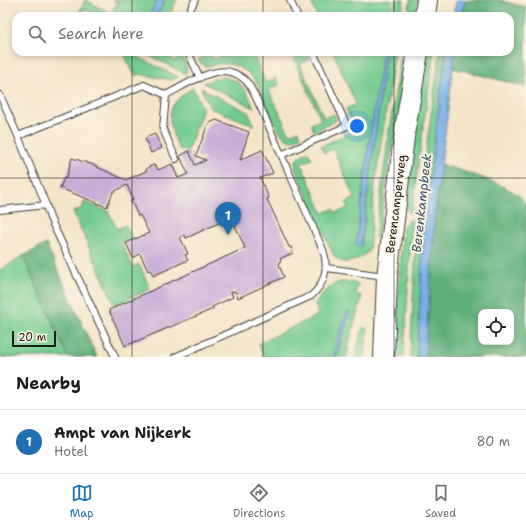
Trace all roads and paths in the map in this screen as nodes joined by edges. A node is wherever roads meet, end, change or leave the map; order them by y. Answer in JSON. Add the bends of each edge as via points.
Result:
{"nodes":[{"id":1,"x":195,"y":0,"type":"edge"},
{"id":2,"x":290,"y":0,"type":"edge"},
{"id":3,"x":427,"y":0,"type":"edge"},
{"id":4,"x":189,"y":12,"type":"edge"},
{"id":5,"x":295,"y":12,"type":"edge"},
{"id":6,"x":426,"y":12,"type":"edge"},
{"id":7,"x":190,"y":56,"type":"edge"},
{"id":8,"x":315,"y":56,"type":"edge"},
{"id":9,"x":417,"y":56,"type":"edge"},
{"id":10,"x":200,"y":78,"type":"junction"},
{"id":11,"x":0,"y":95,"type":"edge"},
{"id":12,"x":166,"y":95,"type":"junction"},
{"id":13,"x":18,"y":136,"type":"junction"},
{"id":14,"x":281,"y":155,"type":"junction"},
{"id":15,"x":176,"y":159,"type":"dead end"},
{"id":16,"x":46,"y":205,"type":"junction"},
{"id":17,"x":0,"y":210,"type":"edge"},
{"id":18,"x":326,"y":268,"type":"junction"},
{"id":19,"x":387,"y":277,"type":"junction"},
{"id":20,"x":115,"y":357,"type":"edge"},
{"id":21,"x":175,"y":357,"type":"edge"},
{"id":22,"x":384,"y":357,"type":"edge"}],
"edges":[{"from":1,"to":4,"type":"lane"},
{"from":2,"to":5,"type":"lane"},
{"from":3,"to":6,"type":"main road"},
{"from":7,"to":10,"type":"lane"},
{"from":8,"to":14,"type":"lane","via":[[347,126]]},
{"from":9,"to":19,"type":"main road","name":"Berencamperweg","via":[[405,129]]},
{"from":10,"to":12,"type":"lane"},
{"from":10,"to":14,"type":"lane","via":[[225,71],[246,81]]},
{"from":11,"to":13,"type":"lane"},
{"from":12,"to":13,"type":"lane","via":[[144,85]]},
{"from":12,"to":15,"type":"lane","via":[[163,128]]},
{"from":13,"to":16,"type":"lane"},
{"from":14,"to":18,"type":"lane","via":[[324,250]]},
{"from":16,"to":17,"type":"lane"},
{"from":16,"to":20,"type":"lane"},
{"from":18,"to":19,"type":"lane"},
{"from":18,"to":21,"type":"lane","via":[[322,282],[311,296]]},
{"from":19,"to":22,"type":"main road","name":"Berencamperweg"}]}
